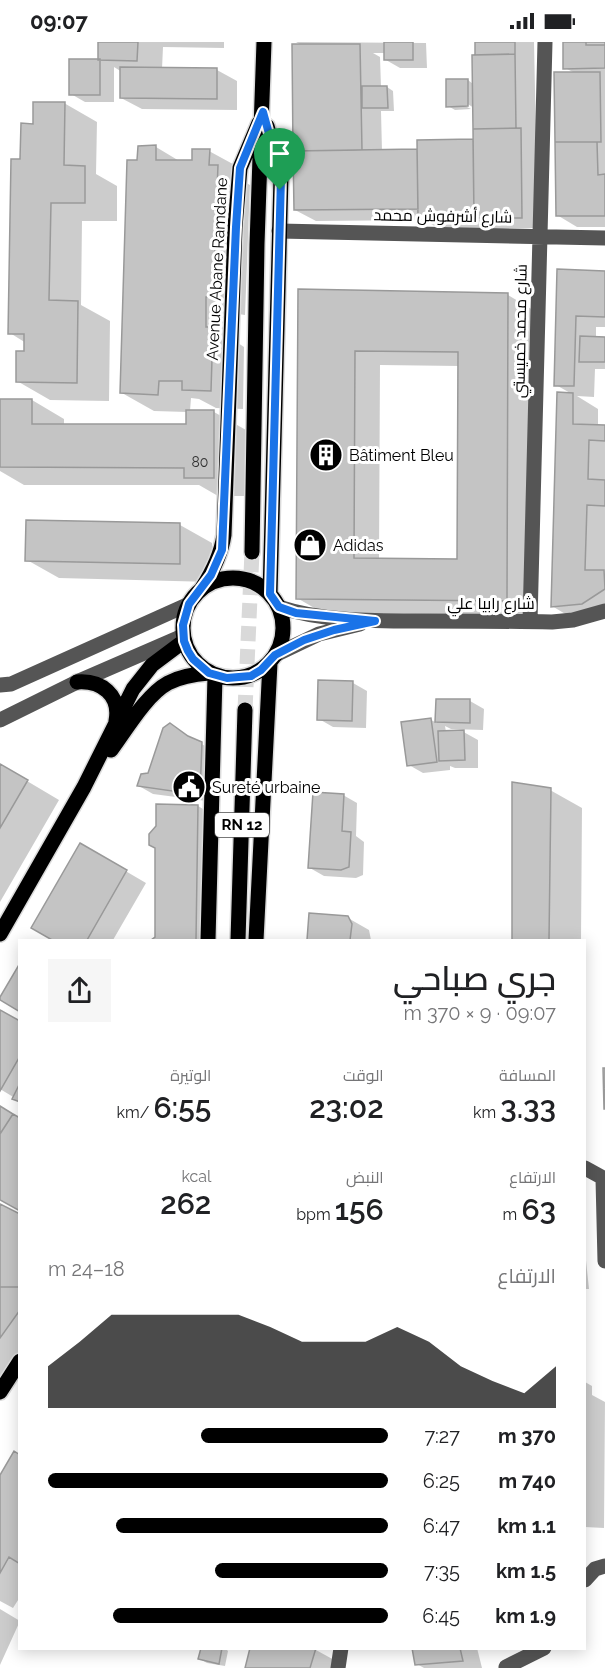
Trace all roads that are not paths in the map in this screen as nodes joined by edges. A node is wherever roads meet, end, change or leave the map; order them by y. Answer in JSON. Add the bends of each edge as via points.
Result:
{"nodes":[{"id":1,"x":264,"y":42,"type":"edge"},
{"id":2,"x":545,"y":42,"type":"edge"},
{"id":3,"x":263,"y":112,"type":"junction"},
{"id":4,"x":279,"y":231,"type":"junction"},
{"id":5,"x":540,"y":236,"type":"junction"},
{"id":6,"x":605,"y":238,"type":"edge"},
{"id":7,"x":252,"y":552,"type":"tunnel mouth"},
{"id":8,"x":202,"y":588,"type":"junction"},
{"id":9,"x":275,"y":601,"type":"junction"},
{"id":10,"x":189,"y":604,"type":"junction"},
{"id":11,"x":605,"y":611,"type":"edge"},
{"id":12,"x":375,"y":621,"type":"junction"},
{"id":13,"x":530,"y":621,"type":"junction"},
{"id":14,"x":184,"y":638,"type":"junction"},
{"id":15,"x":273,"y":659,"type":"junction"},
{"id":16,"x":212,"y":674,"type":"junction"},
{"id":17,"x":77,"y":682,"type":"junction"},
{"id":18,"x":0,"y":685,"type":"edge"},
{"id":19,"x":245,"y":710,"type":"tunnel mouth"},
{"id":20,"x":0,"y":720,"type":"edge"},
{"id":21,"x":116,"y":724,"type":"junction"},
{"id":22,"x":84,"y":787,"type":"junction"},
{"id":23,"x":0,"y":934,"type":"edge"},
{"id":24,"x":208,"y":939,"type":"edge"},
{"id":25,"x":238,"y":939,"type":"edge"},
{"id":26,"x":256,"y":939,"type":"edge"},
{"id":27,"x":586,"y":1169,"type":"edge"},
{"id":28,"x":604,"y":1179,"type":"edge"},
{"id":29,"x":605,"y":1251,"type":"edge"},
{"id":30,"x":605,"y":1261,"type":"edge"},
{"id":31,"x":18,"y":1364,"type":"edge"},
{"id":32,"x":0,"y":1392,"type":"edge"},
{"id":33,"x":605,"y":1566,"type":"edge"},
{"id":34,"x":586,"y":1579,"type":"edge"},
{"id":35,"x":341,"y":1650,"type":"edge"},
{"id":36,"x":540,"y":1650,"type":"edge"},
{"id":37,"x":506,"y":1666,"type":"dead end"},
{"id":38,"x":338,"y":1668,"type":"edge"}],
"edges":[{"from":1,"to":3,"type":"main road"},
{"from":2,"to":5,"type":"street","name":"شارع محمد خميستي"},
{"from":3,"to":4,"type":"main road","via":[[281,177]]},
{"from":3,"to":7,"type":"main road"},
{"from":3,"to":8,"type":"main road","name":"Avenue Abane Ramdane","via":[[240,168],[224,535],[222,550]]},
{"from":4,"to":5,"type":"street","name":"شارع أشرفوش محمد"},
{"from":4,"to":9,"type":"main road"},
{"from":5,"to":6,"type":"street","name":"شارع أشرفوش محمد"},
{"from":5,"to":13,"type":"street","name":"شارع محمد خميستي"},
{"from":8,"to":9,"type":"main road","via":[[225,578],[250,580]]},
{"from":8,"to":10,"type":"main road"},
{"from":9,"to":12,"type":"street","via":[[296,613]]},
{"from":9,"to":15,"type":"main road","via":[[283,619],[283,632]]},
{"from":10,"to":14,"type":"main road"},
{"from":10,"to":18,"type":"street","via":[[11,684]]},
{"from":11,"to":13,"type":"street","name":"شارع رابيا علي","via":[[573,620]]},
{"from":12,"to":13,"type":"street","name":"شارع رابيا علي"},
{"from":12,"to":15,"type":"street","via":[[319,634]]},
{"from":14,"to":16,"type":"main road","via":[[193,659]]},
{"from":14,"to":17,"type":"street"},
{"from":14,"to":21,"type":"main road","via":[[143,676]]},
{"from":15,"to":16,"type":"main road","via":[[251,676],[239,679]]},
{"from":15,"to":26,"type":"main road","number":"RN 12"},
{"from":16,"to":22,"type":"main road","via":[[181,677],[159,689]]},
{"from":16,"to":24,"type":"main road","number":"RN 12"},
{"from":17,"to":20,"type":"street"},
{"from":17,"to":21,"type":"main road","via":[[105,688],[116,705]]},
{"from":19,"to":25,"type":"main road","number":"RN 12"},
{"from":21,"to":22,"type":"main road"},
{"from":22,"to":23,"type":"main road"},
{"from":27,"to":28,"type":"street"},
{"from":28,"to":29,"type":"street"},
{"from":29,"to":30,"type":"street"},
{"from":31,"to":32,"type":"main road"},
{"from":33,"to":34,"type":"street","via":[[595,1569]]},
{"from":35,"to":38,"type":"street"},
{"from":36,"to":37,"type":"street"}]}
